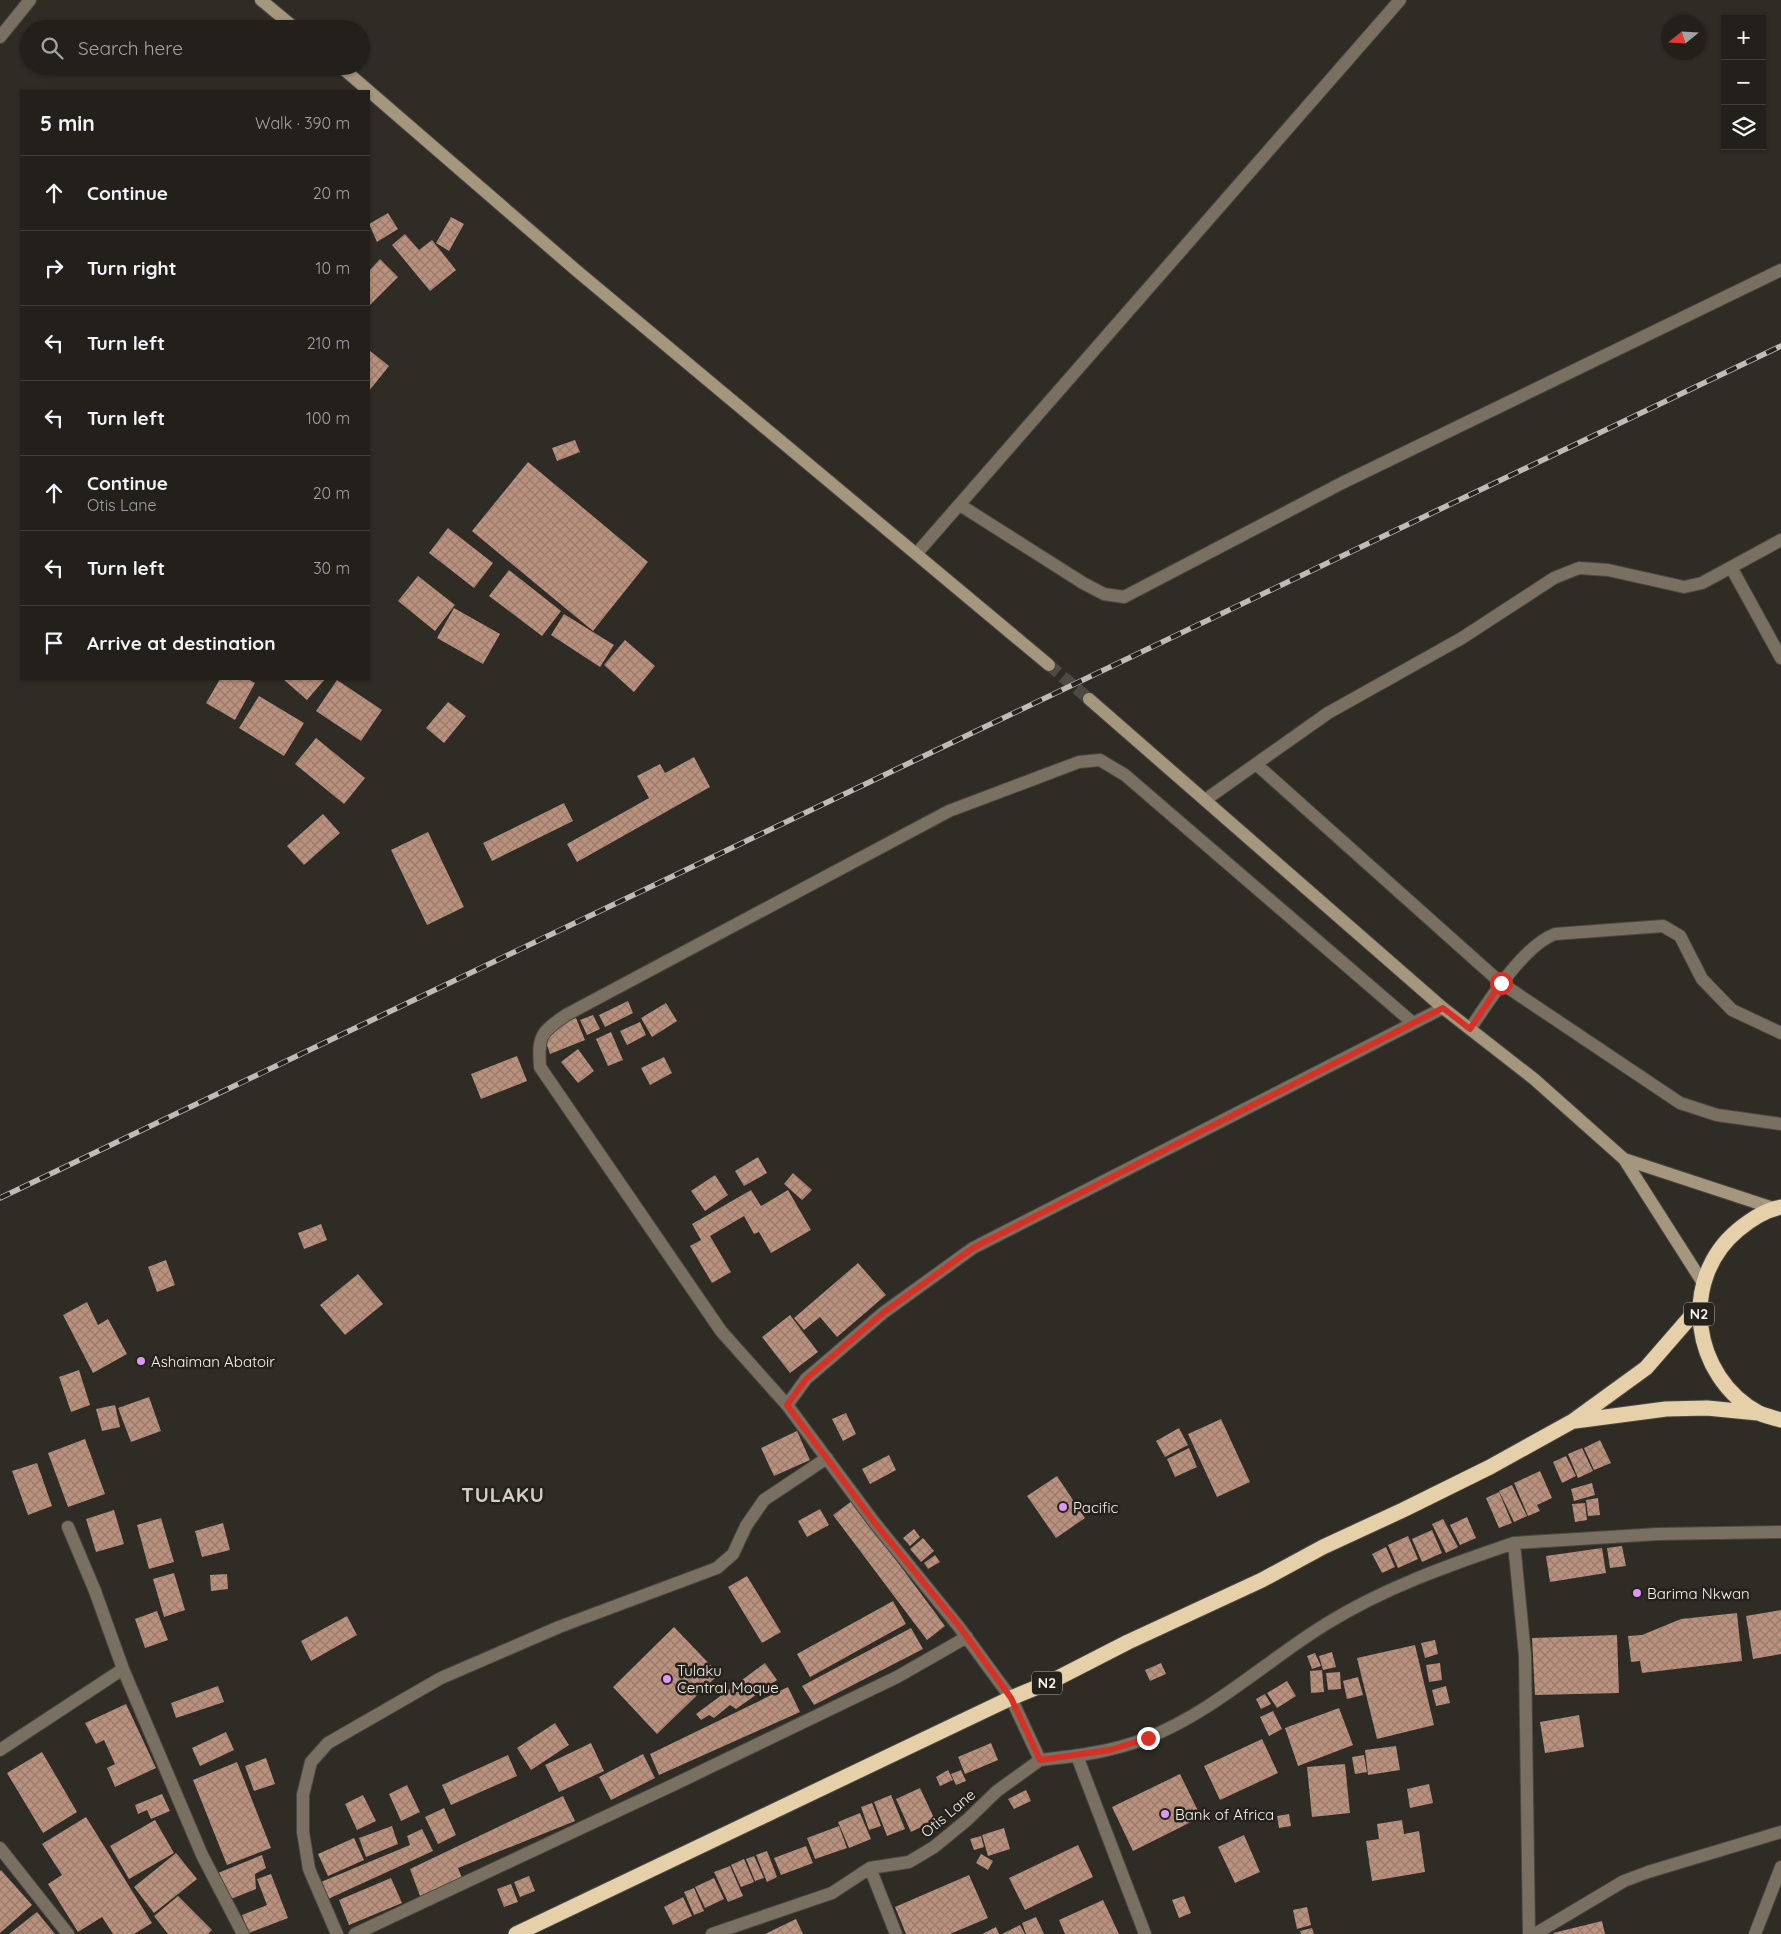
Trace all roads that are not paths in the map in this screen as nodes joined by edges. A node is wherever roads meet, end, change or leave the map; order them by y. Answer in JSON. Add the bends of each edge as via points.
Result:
{"nodes":[{"id":1,"x":30,"y":0,"type":"edge"},
{"id":2,"x":261,"y":0,"type":"edge"},
{"id":3,"x":1400,"y":0,"type":"edge"},
{"id":4,"x":285,"y":20,"type":"edge"},
{"id":5,"x":0,"y":37,"type":"edge"},
{"id":6,"x":350,"y":75,"type":"edge"},
{"id":7,"x":368,"y":90,"type":"edge"},
{"id":8,"x":370,"y":92,"type":"edge"},
{"id":9,"x":1781,"y":270,"type":"edge"},
{"id":10,"x":960,"y":505,"type":"junction"},
{"id":11,"x":1781,"y":540,"type":"edge"},
{"id":12,"x":917,"y":553,"type":"junction"},
{"id":13,"x":1732,"y":568,"type":"junction"},
{"id":14,"x":1781,"y":658,"type":"edge"},
{"id":15,"x":1049,"y":665,"type":"tunnel mouth"},
{"id":16,"x":1089,"y":699,"type":"tunnel mouth"},
{"id":17,"x":1256,"y":764,"type":"junction"},
{"id":18,"x":1205,"y":800,"type":"junction"},
{"id":19,"x":1501,"y":983,"type":"junction"},
{"id":20,"x":1443,"y":1008,"type":"junction"},
{"id":21,"x":1413,"y":1023,"type":"junction"},
{"id":22,"x":1470,"y":1029,"type":"junction"},
{"id":23,"x":1781,"y":1033,"type":"edge"},
{"id":24,"x":1781,"y":1124,"type":"edge"},
{"id":25,"x":1624,"y":1159,"type":"junction"},
{"id":26,"x":1777,"y":1208,"type":"edge"},
{"id":27,"x":1703,"y":1282,"type":"junction"},
{"id":28,"x":1699,"y":1307,"type":"junction"},
{"id":29,"x":787,"y":1405,"type":"junction"},
{"id":30,"x":1760,"y":1414,"type":"junction"},
{"id":31,"x":1781,"y":1420,"type":"edge"},
{"id":32,"x":1573,"y":1421,"type":"junction"},
{"id":33,"x":826,"y":1458,"type":"junction"},
{"id":34,"x":68,"y":1527,"type":"dead end"},
{"id":35,"x":1781,"y":1532,"type":"edge"},
{"id":36,"x":1514,"y":1543,"type":"junction"},
{"id":37,"x":966,"y":1637,"type":"junction"},
{"id":38,"x":123,"y":1669,"type":"junction"},
{"id":39,"x":1011,"y":1698,"type":"junction"},
{"id":40,"x":0,"y":1750,"type":"edge"},
{"id":41,"x":1077,"y":1756,"type":"junction"},
{"id":42,"x":1040,"y":1760,"type":"junction"},
{"id":43,"x":1781,"y":1832,"type":"edge"},
{"id":44,"x":0,"y":1848,"type":"edge"},
{"id":45,"x":1781,"y":1867,"type":"edge"},
{"id":46,"x":870,"y":1868,"type":"junction"},
{"id":47,"x":68,"y":1934,"type":"edge"},
{"id":48,"x":243,"y":1934,"type":"edge"},
{"id":49,"x":337,"y":1934,"type":"edge"},
{"id":50,"x":355,"y":1934,"type":"edge"},
{"id":51,"x":516,"y":1934,"type":"edge"},
{"id":52,"x":712,"y":1934,"type":"edge"},
{"id":53,"x":896,"y":1934,"type":"edge"},
{"id":54,"x":1145,"y":1934,"type":"edge"},
{"id":55,"x":1529,"y":1934,"type":"edge"},
{"id":56,"x":1535,"y":1934,"type":"edge"},
{"id":57,"x":1755,"y":1934,"type":"edge"}],
"edges":[{"from":1,"to":5,"type":"street"},
{"from":2,"to":4,"type":"street"},
{"from":3,"to":10,"type":"street"},
{"from":6,"to":7,"type":"street"},
{"from":8,"to":12,"type":"street","via":[[577,271]]},
{"from":9,"to":10,"type":"street","via":[[1342,483],[1124,597],[1104,594],[1083,583]]},
{"from":10,"to":12,"type":"street"},
{"from":11,"to":13,"type":"street"},
{"from":12,"to":15,"type":"street"},
{"from":13,"to":14,"type":"street"},
{"from":13,"to":17,"type":"street","via":[[1702,583],[1684,587],[1608,570],[1579,568],[1554,578],[1462,638],[1328,713]]},
{"from":16,"to":18,"type":"street"},
{"from":17,"to":18,"type":"street"},
{"from":17,"to":19,"type":"street"},
{"from":18,"to":20,"type":"street"},
{"from":19,"to":22,"type":"street"},
{"from":19,"to":23,"type":"street","via":[[1543,939],[1555,934],[1663,926],[1680,936],[1702,979],[1732,1010]]},
{"from":19,"to":24,"type":"street","via":[[1680,1103],[1717,1115]]},
{"from":20,"to":21,"type":"street"},
{"from":20,"to":22,"type":"street"},
{"from":21,"to":29,"type":"street","via":[[973,1248],[862,1331],[806,1379]]},
{"from":21,"to":29,"type":"street","via":[[1125,775],[1100,760],[1079,762],[949,811],[566,1015],[549,1026],[539,1042],[540,1067],[721,1331]]},
{"from":22,"to":25,"type":"street","via":[[1534,1079]]},
{"from":25,"to":26,"type":"street"},
{"from":25,"to":27,"type":"street"},
{"from":26,"to":27,"type":"highway","number":"N2","via":[[1749,1220],[1729,1237],[1713,1259]]},
{"from":27,"to":28,"type":"highway","number":"N2"},
{"from":28,"to":30,"type":"highway","number":"N2","via":[[1701,1333],[1716,1373],[1739,1399]]},
{"from":28,"to":32,"type":"highway","number":"N2","via":[[1646,1368]]},
{"from":29,"to":33,"type":"street"},
{"from":30,"to":31,"type":"highway","number":"N2"},
{"from":30,"to":32,"type":"highway","number":"N2","via":[[1707,1408],[1666,1409]]},
{"from":32,"to":39,"type":"highway","number":"N2","via":[[1490,1467],[1322,1547],[1262,1580]]},
{"from":33,"to":37,"type":"street"},
{"from":33,"to":49,"type":"street","via":[[764,1500],[746,1526],[733,1554],[717,1568],[559,1627],[441,1678],[328,1743],[311,1762],[303,1795],[302,1832],[309,1869]]},
{"from":34,"to":38,"type":"street"},
{"from":35,"to":36,"type":"street","via":[[1658,1534]]},
{"from":36,"to":41,"type":"street","via":[[1401,1584],[1334,1620],[1197,1714],[1148,1738]]},
{"from":36,"to":55,"type":"street","via":[[1525,1655]]},
{"from":37,"to":39,"type":"street"},
{"from":37,"to":50,"type":"street","via":[[888,1681]]},
{"from":38,"to":40,"type":"street"},
{"from":38,"to":48,"type":"street","via":[[202,1855]]},
{"from":39,"to":42,"type":"street"},
{"from":39,"to":51,"type":"highway","number":"N2"},
{"from":41,"to":42,"type":"street"},
{"from":41,"to":54,"type":"street"},
{"from":42,"to":46,"type":"street","name":"Otis Lane","via":[[997,1791],[960,1826],[909,1862]]},
{"from":43,"to":56,"type":"street","via":[[1624,1881]]},
{"from":44,"to":47,"type":"street"},
{"from":45,"to":57,"type":"street"},
{"from":46,"to":52,"type":"street","via":[[832,1893]]},
{"from":46,"to":53,"type":"street"}]}
